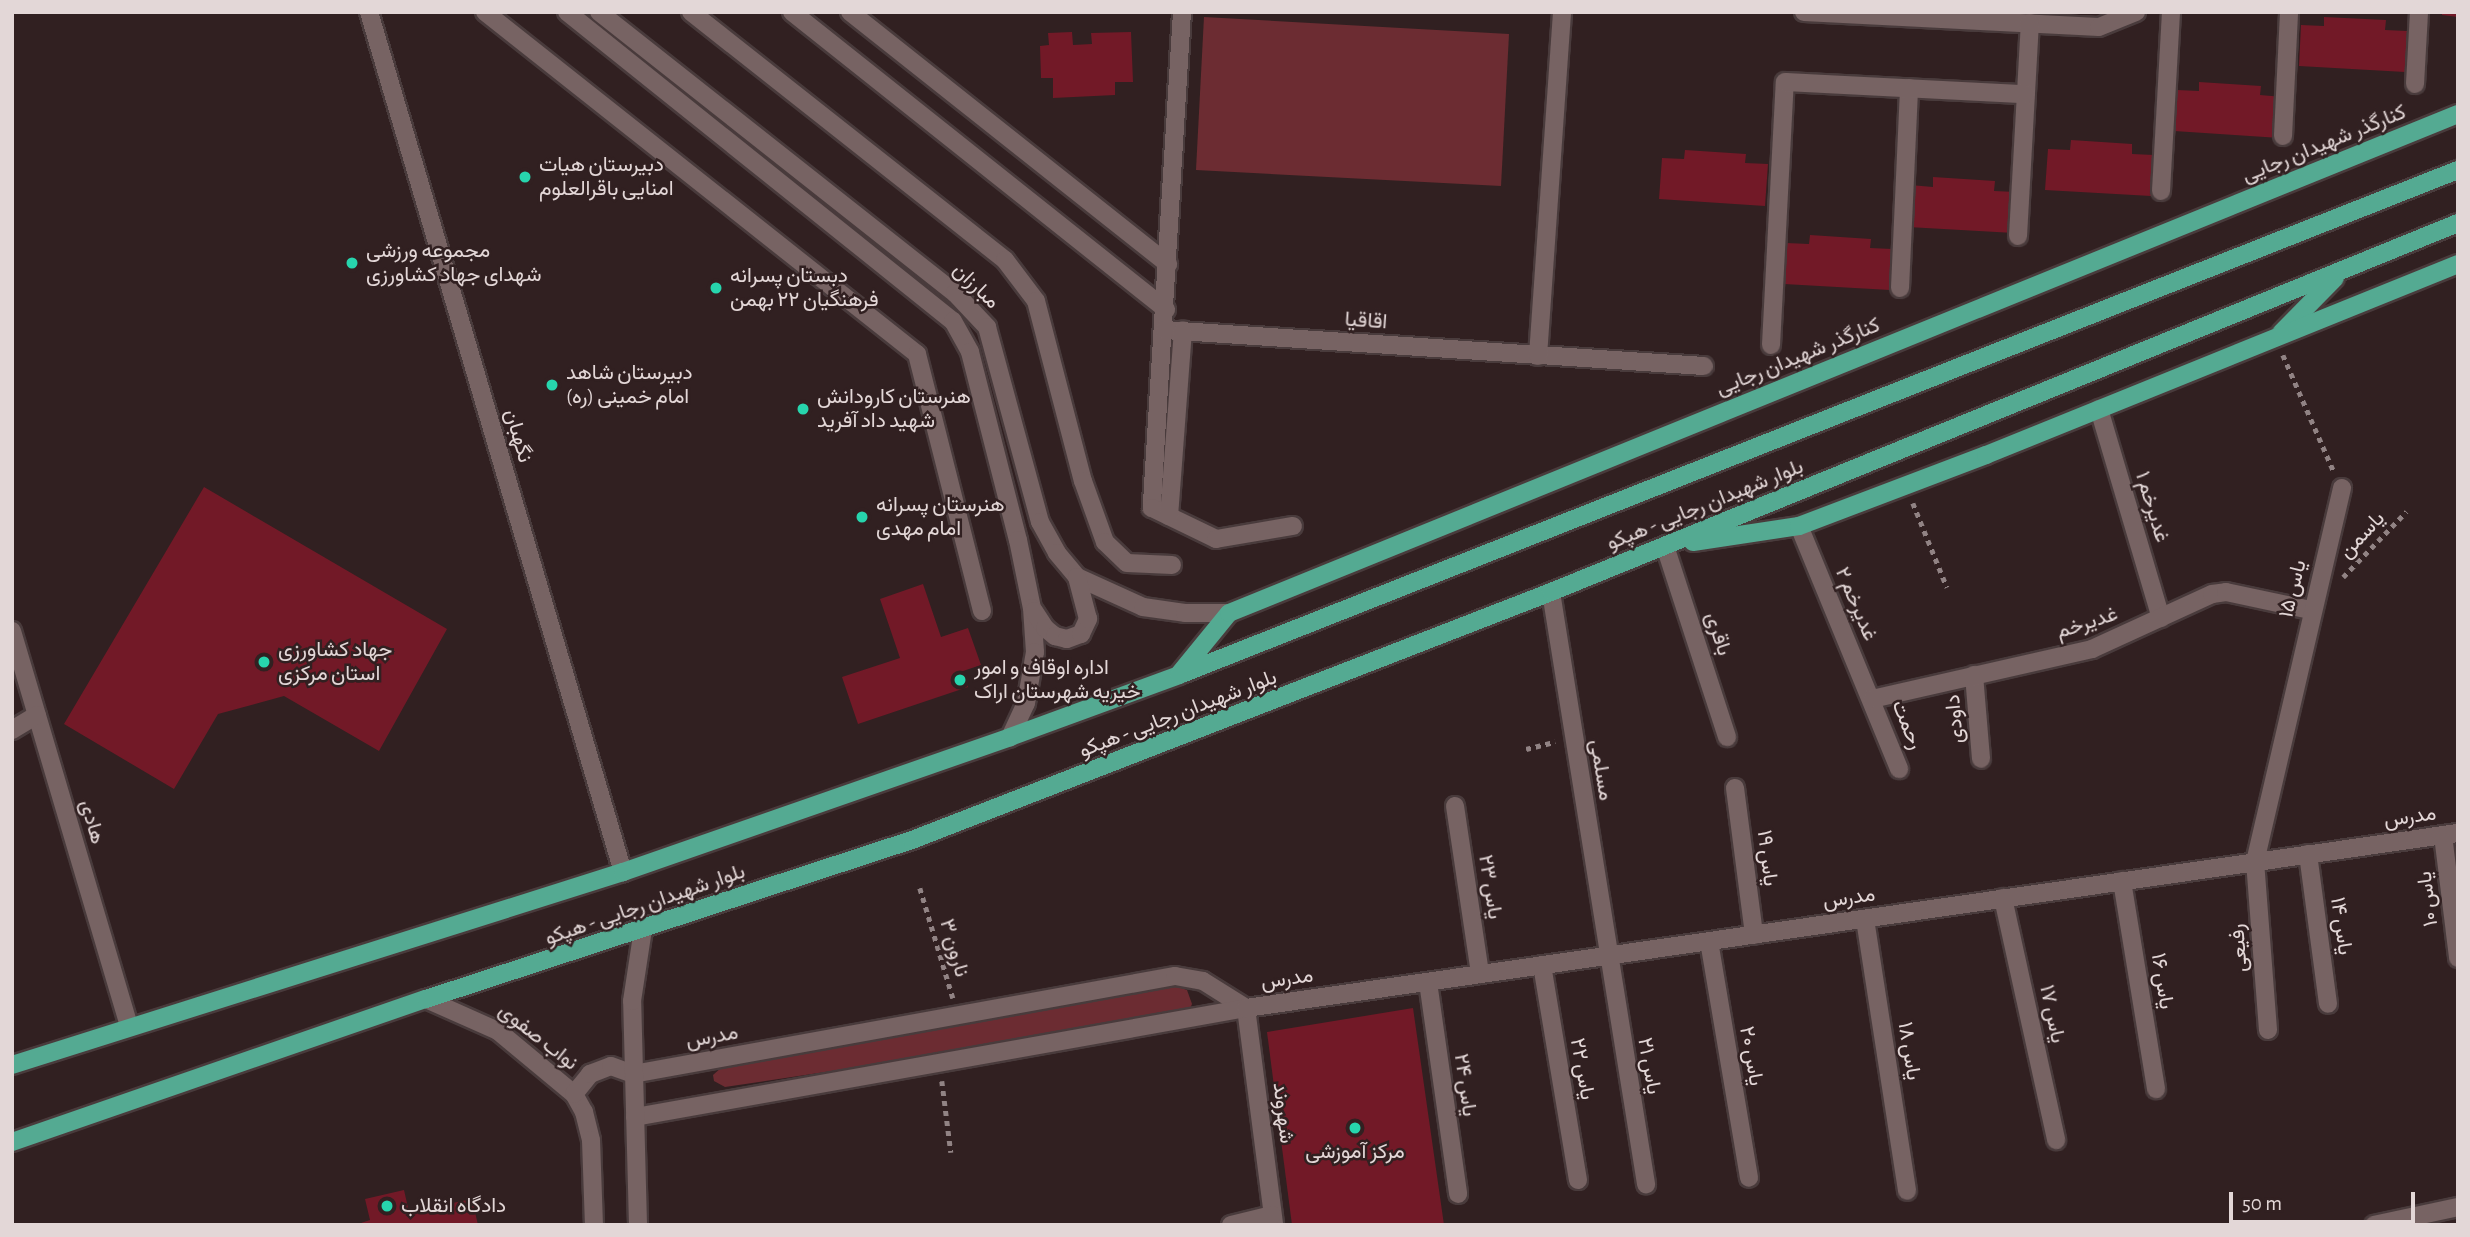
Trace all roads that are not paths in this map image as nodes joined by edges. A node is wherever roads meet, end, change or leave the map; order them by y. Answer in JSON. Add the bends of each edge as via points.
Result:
{"nodes":[{"id":1,"x":369,"y":12,"type":"edge"},
{"id":2,"x":485,"y":12,"type":"edge"},
{"id":3,"x":567,"y":12,"type":"edge"},
{"id":4,"x":599,"y":12,"type":"edge"},
{"id":5,"x":691,"y":12,"type":"edge"},
{"id":6,"x":792,"y":12,"type":"edge"},
{"id":7,"x":850,"y":12,"type":"edge"},
{"id":8,"x":1182,"y":12,"type":"edge"},
{"id":9,"x":1562,"y":12,"type":"edge"},
{"id":10,"x":1804,"y":12,"type":"edge"},
{"id":11,"x":2136,"y":12,"type":"edge"},
{"id":12,"x":2171,"y":12,"type":"edge"},
{"id":13,"x":2290,"y":12,"type":"edge"},
{"id":14,"x":2419,"y":12,"type":"edge"},
{"id":15,"x":2001,"y":17,"type":"edge"},
{"id":16,"x":2030,"y":23,"type":"junction"},
{"id":17,"x":2416,"y":85,"type":"dead end"},
{"id":18,"x":1909,"y":88,"type":"junction"},
{"id":19,"x":2026,"y":94,"type":"junction"},
{"id":20,"x":2458,"y":114,"type":"edge"},
{"id":21,"x":2283,"y":136,"type":"dead end"},
{"id":22,"x":2458,"y":170,"type":"edge"},
{"id":23,"x":2161,"y":191,"type":"dead end"},
{"id":24,"x":2458,"y":223,"type":"edge"},
{"id":25,"x":2018,"y":236,"type":"dead end"},
{"id":26,"x":1168,"y":264,"type":"junction"},
{"id":27,"x":2458,"y":264,"type":"edge"},
{"id":28,"x":2340,"y":272,"type":"junction"},
{"id":29,"x":1900,"y":288,"type":"dead end"},
{"id":30,"x":1166,"y":310,"type":"junction"},
{"id":31,"x":1174,"y":330,"type":"junction"},
{"id":32,"x":2276,"y":338,"type":"junction"},
{"id":33,"x":1771,"y":345,"type":"dead end"},
{"id":34,"x":1538,"y":356,"type":"junction"},
{"id":35,"x":1704,"y":366,"type":"dead end"},
{"id":36,"x":2099,"y":410,"type":"junction"},
{"id":37,"x":2342,"y":488,"type":"road end"},
{"id":38,"x":1169,"y":516,"type":"junction"},
{"id":39,"x":1293,"y":526,"type":"dead end"},
{"id":40,"x":1798,"y":526,"type":"junction"},
{"id":41,"x":1665,"y":546,"type":"junction"},
{"id":42,"x":1172,"y":565,"type":"dead end"},
{"id":43,"x":1077,"y":577,"type":"junction"},
{"id":44,"x":1551,"y":592,"type":"junction"},
{"id":45,"x":1032,"y":608,"type":"junction"},
{"id":46,"x":2311,"y":610,"type":"junction"},
{"id":47,"x":982,"y":611,"type":"dead end"},
{"id":48,"x":1229,"y":613,"type":"junction"},
{"id":49,"x":2161,"y":618,"type":"junction"},
{"id":50,"x":12,"y":631,"type":"edge"},
{"id":51,"x":1179,"y":675,"type":"junction"},
{"id":52,"x":1974,"y":675,"type":"junction"},
{"id":53,"x":1871,"y":699,"type":"junction"},
{"id":54,"x":37,"y":715,"type":"junction"},
{"id":55,"x":12,"y":730,"type":"edge"},
{"id":56,"x":1010,"y":737,"type":"junction"},
{"id":57,"x":1727,"y":737,"type":"dead end"},
{"id":58,"x":1981,"y":759,"type":"dead end"},
{"id":59,"x":1899,"y":769,"type":"dead end"},
{"id":60,"x":1735,"y":788,"type":"dead end"},
{"id":61,"x":1455,"y":806,"type":"dead end"},
{"id":62,"x":2450,"y":834,"type":"edge"},
{"id":63,"x":2308,"y":854,"type":"junction"},
{"id":64,"x":2255,"y":862,"type":"junction"},
{"id":65,"x":623,"y":872,"type":"junction"},
{"id":66,"x":2122,"y":881,"type":"junction"},
{"id":67,"x":2003,"y":898,"type":"junction"},
{"id":68,"x":1865,"y":919,"type":"junction"},
{"id":69,"x":643,"y":929,"type":"junction"},
{"id":70,"x":1754,"y":934,"type":"junction"},
{"id":71,"x":1709,"y":941,"type":"junction"},
{"id":72,"x":1607,"y":956,"type":"junction"},
{"id":73,"x":2458,"y":957,"type":"edge"},
{"id":74,"x":1542,"y":965,"type":"junction"},
{"id":75,"x":1480,"y":974,"type":"junction"},
{"id":76,"x":1428,"y":982,"type":"junction"},
{"id":77,"x":426,"y":999,"type":"junction"},
{"id":78,"x":2328,"y":1004,"type":"dead end"},
{"id":79,"x":1246,"y":1008,"type":"junction"},
{"id":80,"x":129,"y":1026,"type":"junction"},
{"id":81,"x":2268,"y":1030,"type":"dead end"},
{"id":82,"x":12,"y":1065,"type":"edge"},
{"id":83,"x":634,"y":1074,"type":"junction"},
{"id":84,"x":2156,"y":1089,"type":"dead end"},
{"id":85,"x":574,"y":1094,"type":"junction"},
{"id":86,"x":635,"y":1117,"type":"junction"},
{"id":87,"x":2056,"y":1139,"type":"dead end"},
{"id":88,"x":12,"y":1142,"type":"edge"},
{"id":89,"x":1749,"y":1178,"type":"dead end"},
{"id":90,"x":1578,"y":1180,"type":"dead end"},
{"id":91,"x":1646,"y":1184,"type":"dead end"},
{"id":92,"x":1907,"y":1191,"type":"dead end"},
{"id":93,"x":1458,"y":1194,"type":"dead end"},
{"id":94,"x":2458,"y":1207,"type":"edge"},
{"id":95,"x":1273,"y":1220,"type":"edge"},
{"id":96,"x":594,"y":1225,"type":"edge"},
{"id":97,"x":638,"y":1225,"type":"edge"},
{"id":98,"x":1231,"y":1225,"type":"edge"},
{"id":99,"x":2374,"y":1225,"type":"edge"}],
"edges":[{"from":1,"to":65,"type":"street","name":"نگهبان"},
{"from":2,"to":47,"type":"street","via":[[917,354]]},
{"from":3,"to":45,"type":"street","name":"مبارزان","via":[[953,321],[970,352]]},
{"from":4,"to":43,"type":"street","name":"مبارزان","via":[[955,293],[987,327],[1040,522]]},
{"from":5,"to":42,"type":"street","via":[[1005,260],[1036,301],[1083,481],[1105,542],[1127,563]]},
{"from":6,"to":30,"type":"street"},
{"from":7,"to":26,"type":"street"},
{"from":8,"to":26,"type":"street"},
{"from":9,"to":34,"type":"street"},
{"from":10,"to":15,"type":"street"},
{"from":11,"to":16,"type":"street","via":[[2099,26]]},
{"from":12,"to":23,"type":"street"},
{"from":13,"to":21,"type":"street"},
{"from":14,"to":17,"type":"street"},
{"from":15,"to":16,"type":"street"},
{"from":16,"to":19,"type":"street"},
{"from":18,"to":19,"type":"street"},
{"from":18,"to":29,"type":"street"},
{"from":18,"to":33,"type":"street","via":[[1785,82]]},
{"from":19,"to":25,"type":"street"},
{"from":20,"to":48,"type":"main road","name":"کنارگذر شهیدان رجایی"},
{"from":22,"to":51,"type":"main road","name":"بلوار شهیدان رجایی - هپکو"},
{"from":24,"to":28,"type":"main road","name":"بلوار شهیدان رجایی - هپکو"},
{"from":26,"to":30,"type":"street"},
{"from":27,"to":32,"type":"main road"},
{"from":28,"to":32,"type":"main road"},
{"from":28,"to":41,"type":"main road","name":"بلوار شهیدان رجایی - هپکو"},
{"from":30,"to":31,"type":"street"},
{"from":31,"to":34,"type":"street","name":"اقاقیا"},
{"from":31,"to":38,"type":"street"},
{"from":31,"to":38,"type":"street","via":[[1152,509]]},
{"from":32,"to":36,"type":"main road"},
{"from":34,"to":35,"type":"street","name":"اقاقیا"},
{"from":36,"to":40,"type":"main road"},
{"from":36,"to":49,"type":"street","name":"غدیرخم ۱"},
{"from":37,"to":46,"type":"street","name":"یاس ۱۵"},
{"from":38,"to":39,"type":"street","via":[[1216,538]]},
{"from":40,"to":41,"type":"main road"},
{"from":40,"to":53,"type":"street","name":"غدیرخم ۲"},
{"from":41,"to":44,"type":"main road","name":"بلوار شهیدان رجایی - هپکو"},
{"from":41,"to":57,"type":"street","name":"باقری"},
{"from":43,"to":45,"type":"street","via":[[1088,619],[1081,634],[1067,639],[1055,636]]},
{"from":43,"to":48,"type":"street","name":"مبارزان","via":[[1143,607]]},
{"from":44,"to":69,"type":"main road","name":"بلوار شهیدان رجایی - هپکو","via":[[912,841]]},
{"from":44,"to":72,"type":"street","name":"مسلمی"},
{"from":45,"to":56,"type":"street","name":"مبارزان","via":[[1035,652],[1026,703]]},
{"from":46,"to":49,"type":"street","name":"غدیرخم","via":[[2226,592]]},
{"from":46,"to":64,"type":"street","name":"یاس ۱۵"},
{"from":48,"to":51,"type":"main road","name":"کنارگذر شهیدان رجایی"},
{"from":49,"to":52,"type":"street","name":"غدیرخم","via":[[2092,649]]},
{"from":50,"to":54,"type":"street","name":"هادی"},
{"from":51,"to":56,"type":"main road","name":"بلوار شهیدان رجایی - هپکو"},
{"from":52,"to":53,"type":"street","name":"غدیرخم"},
{"from":52,"to":58,"type":"street","name":"داودی"},
{"from":53,"to":59,"type":"street","name":"رحمت"},
{"from":54,"to":55,"type":"street"},
{"from":54,"to":80,"type":"street","name":"هادی"},
{"from":56,"to":65,"type":"main road","name":"بلوار شهیدان رجایی - هپکو"},
{"from":60,"to":70,"type":"street","name":"یاس ۱۹"},
{"from":61,"to":75,"type":"street","name":"یاس ۲۳"},
{"from":62,"to":63,"type":"street","name":"مدرس"},
{"from":62,"to":73,"type":"street","name":"یاس ۱۰"},
{"from":63,"to":64,"type":"street","name":"مدرس"},
{"from":63,"to":78,"type":"street","name":"یاس ۱۴"},
{"from":64,"to":66,"type":"street","name":"مدرس"},
{"from":64,"to":81,"type":"street","name":"رفیعی"},
{"from":65,"to":80,"type":"main road","name":"بلوار شهیدان رجایی - هپکو"},
{"from":66,"to":67,"type":"street","name":"مدرس"},
{"from":66,"to":84,"type":"street","name":"یاس ۱۶"},
{"from":67,"to":68,"type":"street","name":"مدرس"},
{"from":67,"to":87,"type":"street","name":"یاس ۱۷"},
{"from":68,"to":70,"type":"street","name":"مدرس"},
{"from":68,"to":92,"type":"street","name":"یاس ۱۸"},
{"from":69,"to":77,"type":"main road","name":"بلوار شهیدان رجایی - هپکو"},
{"from":69,"to":83,"type":"street","via":[[632,1001]]},
{"from":70,"to":71,"type":"street","name":"مدرس"},
{"from":71,"to":72,"type":"street","name":"مدرس"},
{"from":71,"to":89,"type":"street","name":"یاس ۲۰"},
{"from":72,"to":74,"type":"street","name":"مدرس"},
{"from":72,"to":91,"type":"street","name":"یاس ۲۱"},
{"from":74,"to":75,"type":"street","name":"مدرس"},
{"from":74,"to":90,"type":"street","name":"یاس ۲۲"},
{"from":75,"to":76,"type":"street","name":"مدرس"},
{"from":76,"to":79,"type":"street","name":"مدرس"},
{"from":76,"to":93,"type":"street","name":"یاس ۲۴"},
{"from":77,"to":85,"type":"street","name":"نواب صفوی","via":[[498,1031]]},
{"from":77,"to":88,"type":"main road","name":"بلوار شهیدان رجایی - هپکو"},
{"from":79,"to":83,"type":"street","name":"مدرس","via":[[1203,981],[1175,976]]},
{"from":79,"to":86,"type":"street","name":"مدرس"},
{"from":79,"to":95,"type":"street","name":"شهروند"},
{"from":80,"to":82,"type":"main road","name":"بلوار شهیدان رجایی - هپکو"},
{"from":83,"to":85,"type":"street","name":"مدرس","via":[[611,1066],[597,1070]]},
{"from":83,"to":86,"type":"street"},
{"from":85,"to":96,"type":"street","name":"نواب صفوی","via":[[591,1140]]},
{"from":86,"to":97,"type":"street"},
{"from":94,"to":99,"type":"street"},
{"from":95,"to":98,"type":"street"}]}
